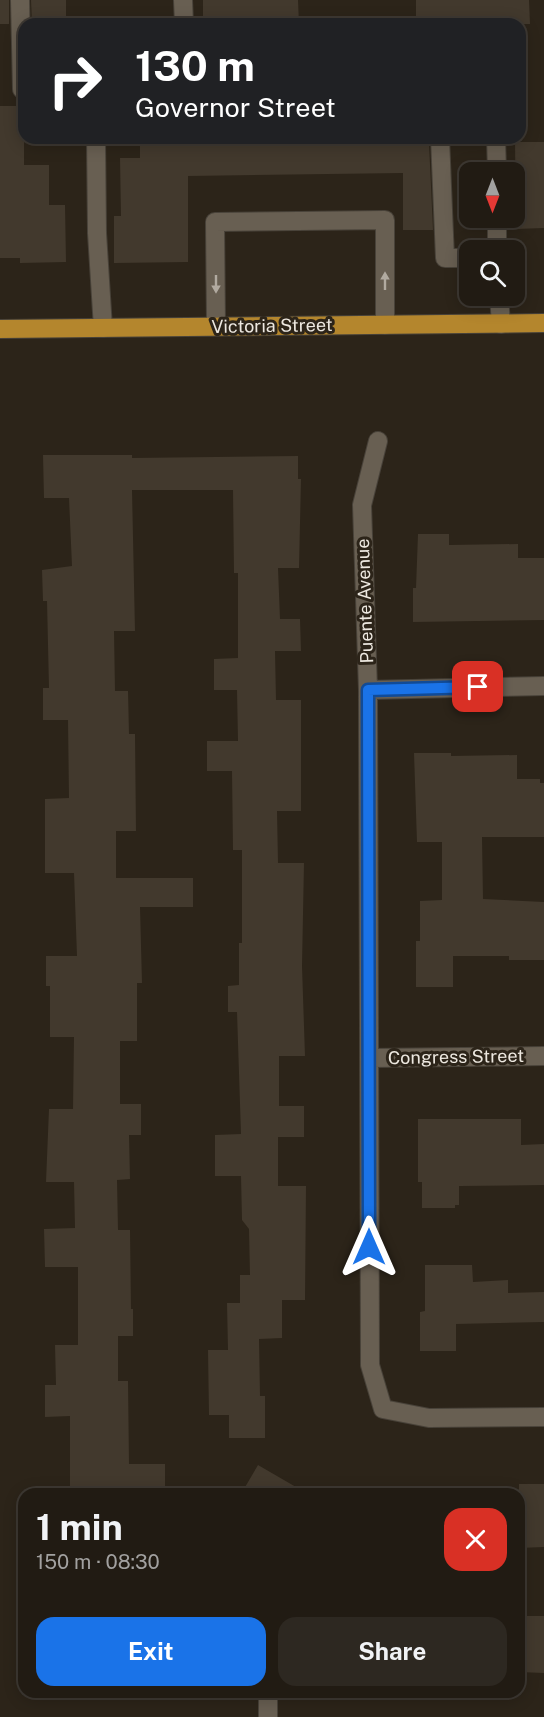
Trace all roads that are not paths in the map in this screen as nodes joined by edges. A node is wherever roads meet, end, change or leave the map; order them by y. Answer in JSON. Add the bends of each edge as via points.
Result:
{"nodes":[{"id":1,"x":20,"y":0,"type":"edge"},
{"id":2,"x":183,"y":0,"type":"edge"},
{"id":3,"x":20,"y":18,"type":"edge"},
{"id":4,"x":184,"y":18,"type":"edge"},
{"id":5,"x":96,"y":144,"type":"edge"},
{"id":6,"x":440,"y":144,"type":"edge"},
{"id":7,"x":496,"y":144,"type":"edge"},
{"id":8,"x":496,"y":162,"type":"edge"},
{"id":9,"x":459,"y":258,"type":"edge"},
{"id":10,"x":500,"y":306,"type":"edge"},
{"id":11,"x":544,"y":323,"type":"edge"},
{"id":12,"x":501,"y":324,"type":"junction"},
{"id":13,"x":386,"y":325,"type":"junction"},
{"id":14,"x":216,"y":326,"type":"junction"},
{"id":15,"x":103,"y":328,"type":"junction"},
{"id":16,"x":0,"y":329,"type":"edge"},
{"id":17,"x":378,"y":441,"type":"dead end"},
{"id":18,"x":544,"y":686,"type":"edge"},
{"id":19,"x":368,"y":690,"type":"junction"},
{"id":20,"x":544,"y":1056,"type":"edge"},
{"id":21,"x":369,"y":1058,"type":"junction"},
{"id":22,"x":544,"y":1417,"type":"edge"},
{"id":23,"x":268,"y":1698,"type":"dead end"},
{"id":24,"x":268,"y":1717,"type":"edge"}],
"edges":[{"from":1,"to":3,"type":"street"},
{"from":2,"to":4,"type":"street"},
{"from":5,"to":15,"type":"street"},
{"from":6,"to":9,"type":"street","via":[[445,258]]},
{"from":7,"to":8,"type":"street"},
{"from":10,"to":12,"type":"street"},
{"from":11,"to":12,"type":"main road","name":"Victoria Street"},
{"from":12,"to":13,"type":"main road","name":"Victoria Street"},
{"from":13,"to":14,"type":"main road","name":"Victoria Street"},
{"from":13,"to":14,"type":"street","one_way":true,"via":[[385,219],[215,222]]},
{"from":14,"to":15,"type":"main road","name":"Victoria Street"},
{"from":15,"to":16,"type":"main road","name":"Victoria Street"},
{"from":17,"to":19,"type":"street","name":"Puente Avenue","via":[[362,505]]},
{"from":18,"to":19,"type":"street"},
{"from":19,"to":21,"type":"street","name":"Puente Avenue"},
{"from":20,"to":21,"type":"street","name":"Congress Street"},
{"from":21,"to":22,"type":"street","name":"Puente Avenue","via":[[370,1365],[382,1409],[429,1418]]},
{"from":23,"to":24,"type":"street"}]}
